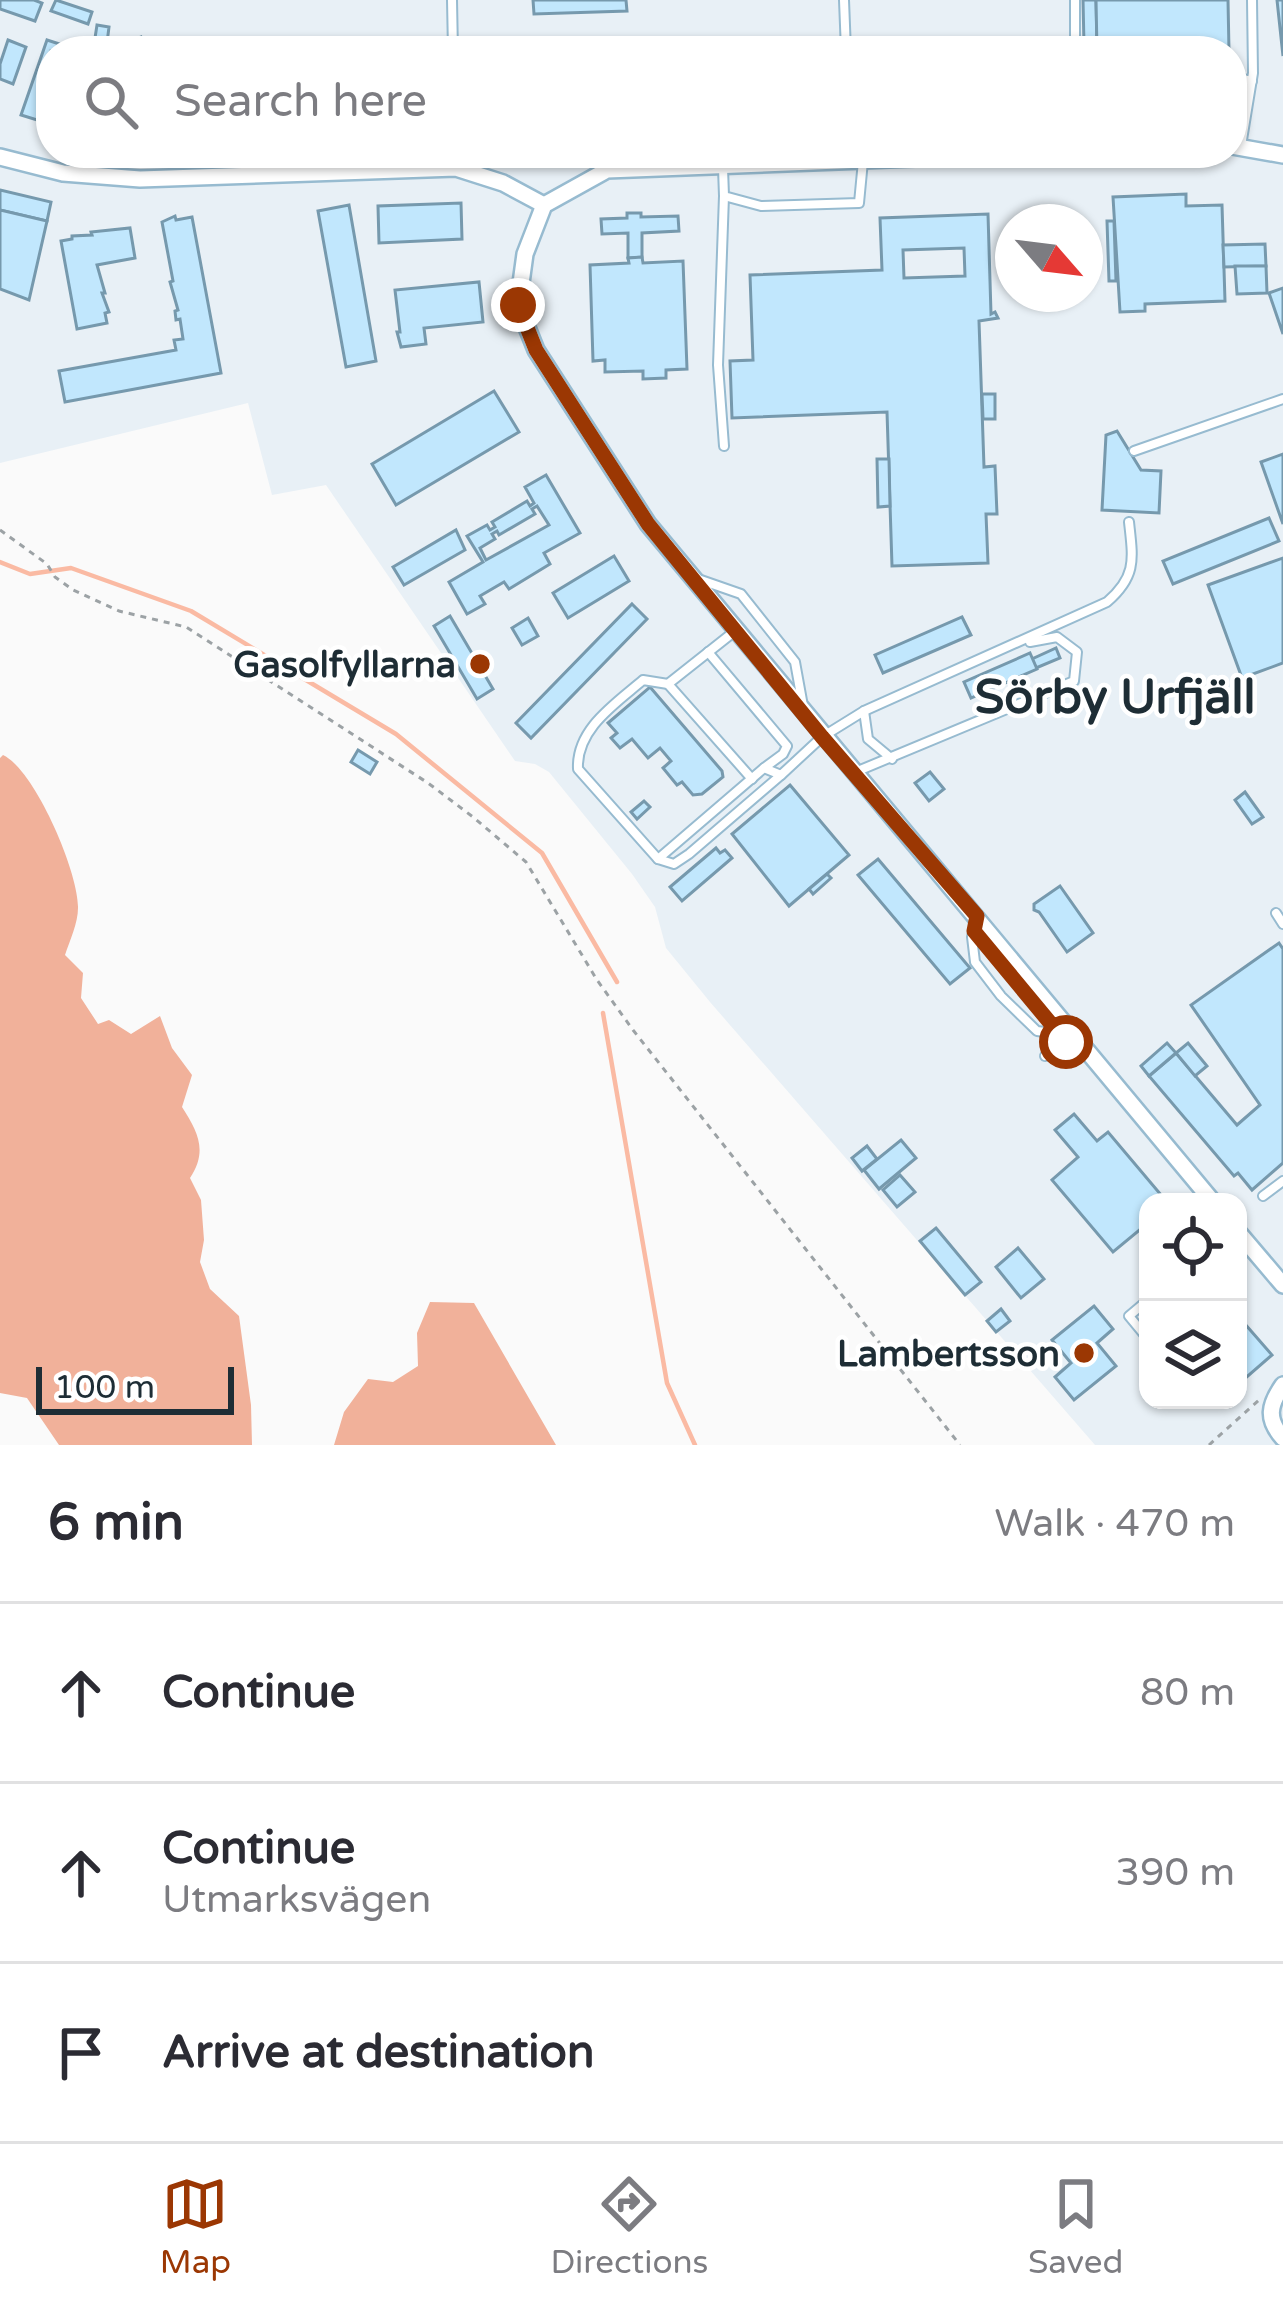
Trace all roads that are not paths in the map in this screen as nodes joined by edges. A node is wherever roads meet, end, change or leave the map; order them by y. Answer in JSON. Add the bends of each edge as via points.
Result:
{"nodes":[{"id":1,"x":452,"y":0,"type":"edge"},
{"id":2,"x":844,"y":0,"type":"edge"},
{"id":3,"x":1075,"y":0,"type":"edge"},
{"id":4,"x":1252,"y":0,"type":"edge"},
{"id":5,"x":453,"y":36,"type":"edge"},
{"id":6,"x":845,"y":36,"type":"edge"},
{"id":7,"x":1075,"y":36,"type":"edge"},
{"id":8,"x":1247,"y":80,"type":"edge"},
{"id":9,"x":1252,"y":81,"type":"junction"},
{"id":10,"x":1247,"y":103,"type":"edge"},
{"id":11,"x":1247,"y":148,"type":"edge"},
{"id":12,"x":1283,"y":155,"type":"edge"},
{"id":13,"x":0,"y":157,"type":"edge"},
{"id":14,"x":36,"y":166,"type":"edge"},
{"id":15,"x":43,"y":168,"type":"edge"},
{"id":16,"x":333,"y":168,"type":"edge"},
{"id":17,"x":471,"y":168,"type":"edge"},
{"id":18,"x":654,"y":168,"type":"edge"},
{"id":19,"x":722,"y":168,"type":"edge"},
{"id":20,"x":855,"y":168,"type":"edge"},
{"id":21,"x":724,"y":196,"type":"junction"},
{"id":22,"x":544,"y":205,"type":"junction"},
{"id":23,"x":1283,"y":399,"type":"edge"},
{"id":24,"x":724,"y":446,"type":"dead end"},
{"id":25,"x":1134,"y":452,"type":"dead end"},
{"id":26,"x":1129,"y":522,"type":"dead end"},
{"id":27,"x":691,"y":577,"type":"junction"},
{"id":28,"x":735,"y":631,"type":"junction"},
{"id":29,"x":1016,"y":644,"type":"junction"},
{"id":30,"x":708,"y":652,"type":"junction"},
{"id":31,"x":668,"y":684,"type":"junction"},
{"id":32,"x":864,"y":710,"type":"junction"},
{"id":33,"x":804,"y":713,"type":"junction"},
{"id":34,"x":822,"y":737,"type":"junction"},
{"id":35,"x":892,"y":759,"type":"junction"},
{"id":36,"x":764,"y":768,"type":"junction"},
{"id":37,"x":853,"y":773,"type":"junction"},
{"id":38,"x":781,"y":775,"type":"junction"},
{"id":39,"x":752,"y":779,"type":"junction"},
{"id":40,"x":658,"y":859,"type":"junction"},
{"id":41,"x":1276,"y":914,"type":"dead end"},
{"id":42,"x":977,"y":916,"type":"junction"},
{"id":43,"x":1283,"y":924,"type":"edge"},
{"id":44,"x":1076,"y":1036,"type":"junction"},
{"id":45,"x":1045,"y":1056,"type":"dead end"},
{"id":46,"x":1283,"y":1181,"type":"edge"},
{"id":47,"x":1206,"y":1193,"type":"edge"},
{"id":48,"x":1263,"y":1196,"type":"dead end"},
{"id":49,"x":1247,"y":1243,"type":"edge"},
{"id":50,"x":1283,"y":1285,"type":"edge"},
{"id":51,"x":1283,"y":1385,"type":"edge"},
{"id":52,"x":1283,"y":1438,"type":"edge"}],
"edges":[{"from":1,"to":5,"type":"lane"},
{"from":2,"to":6,"type":"lane"},
{"from":3,"to":7,"type":"lane"},
{"from":4,"to":9,"type":"lane"},
{"from":8,"to":9,"type":"lane"},
{"from":9,"to":10,"type":"lane"},
{"from":11,"to":12,"type":"street"},
{"from":13,"to":14,"type":"street"},
{"from":15,"to":16,"type":"street","via":[[140,179]]},
{"from":17,"to":22,"type":"street"},
{"from":18,"to":22,"type":"street","via":[[608,170]]},
{"from":19,"to":21,"type":"lane"},
{"from":20,"to":21,"type":"lane","via":[[859,203],[761,206]]},
{"from":21,"to":24,"type":"lane"},
{"from":22,"to":27,"type":"street","via":[[525,254],[518,305],[648,524]]},
{"from":23,"to":25,"type":"lane"},
{"from":26,"to":29,"type":"lane","via":[[1127,584],[1108,602]]},
{"from":27,"to":28,"type":"street"},
{"from":27,"to":33,"type":"lane","via":[[741,594],[795,662]]},
{"from":28,"to":30,"type":"lane"},
{"from":28,"to":33,"type":"street"},
{"from":29,"to":32,"type":"lane"},
{"from":29,"to":35,"type":"lane","via":[[1057,637],[1077,652],[1074,681]]},
{"from":30,"to":31,"type":"lane"},
{"from":30,"to":36,"type":"lane","via":[[787,746]]},
{"from":31,"to":39,"type":"lane"},
{"from":31,"to":40,"type":"lane","via":[[644,680],[600,716],[577,751],[578,770]]},
{"from":32,"to":34,"type":"lane"},
{"from":32,"to":35,"type":"lane","via":[[868,739]]},
{"from":33,"to":34,"type":"street"},
{"from":34,"to":37,"type":"street"},
{"from":34,"to":38,"type":"lane"},
{"from":35,"to":37,"type":"lane"},
{"from":36,"to":38,"type":"lane"},
{"from":36,"to":39,"type":"lane"},
{"from":37,"to":42,"type":"street"},
{"from":38,"to":40,"type":"lane","via":[[674,864]]},
{"from":39,"to":40,"type":"lane"},
{"from":41,"to":43,"type":"lane"},
{"from":42,"to":44,"type":"street"},
{"from":42,"to":44,"type":"lane","via":[[975,962],[1001,996],[1037,1031]]},
{"from":44,"to":45,"type":"lane"},
{"from":44,"to":47,"type":"street"},
{"from":46,"to":48,"type":"lane"},
{"from":49,"to":50,"type":"street"},
{"from":51,"to":52,"type":"street","via":[[1265,1404]]}]}
